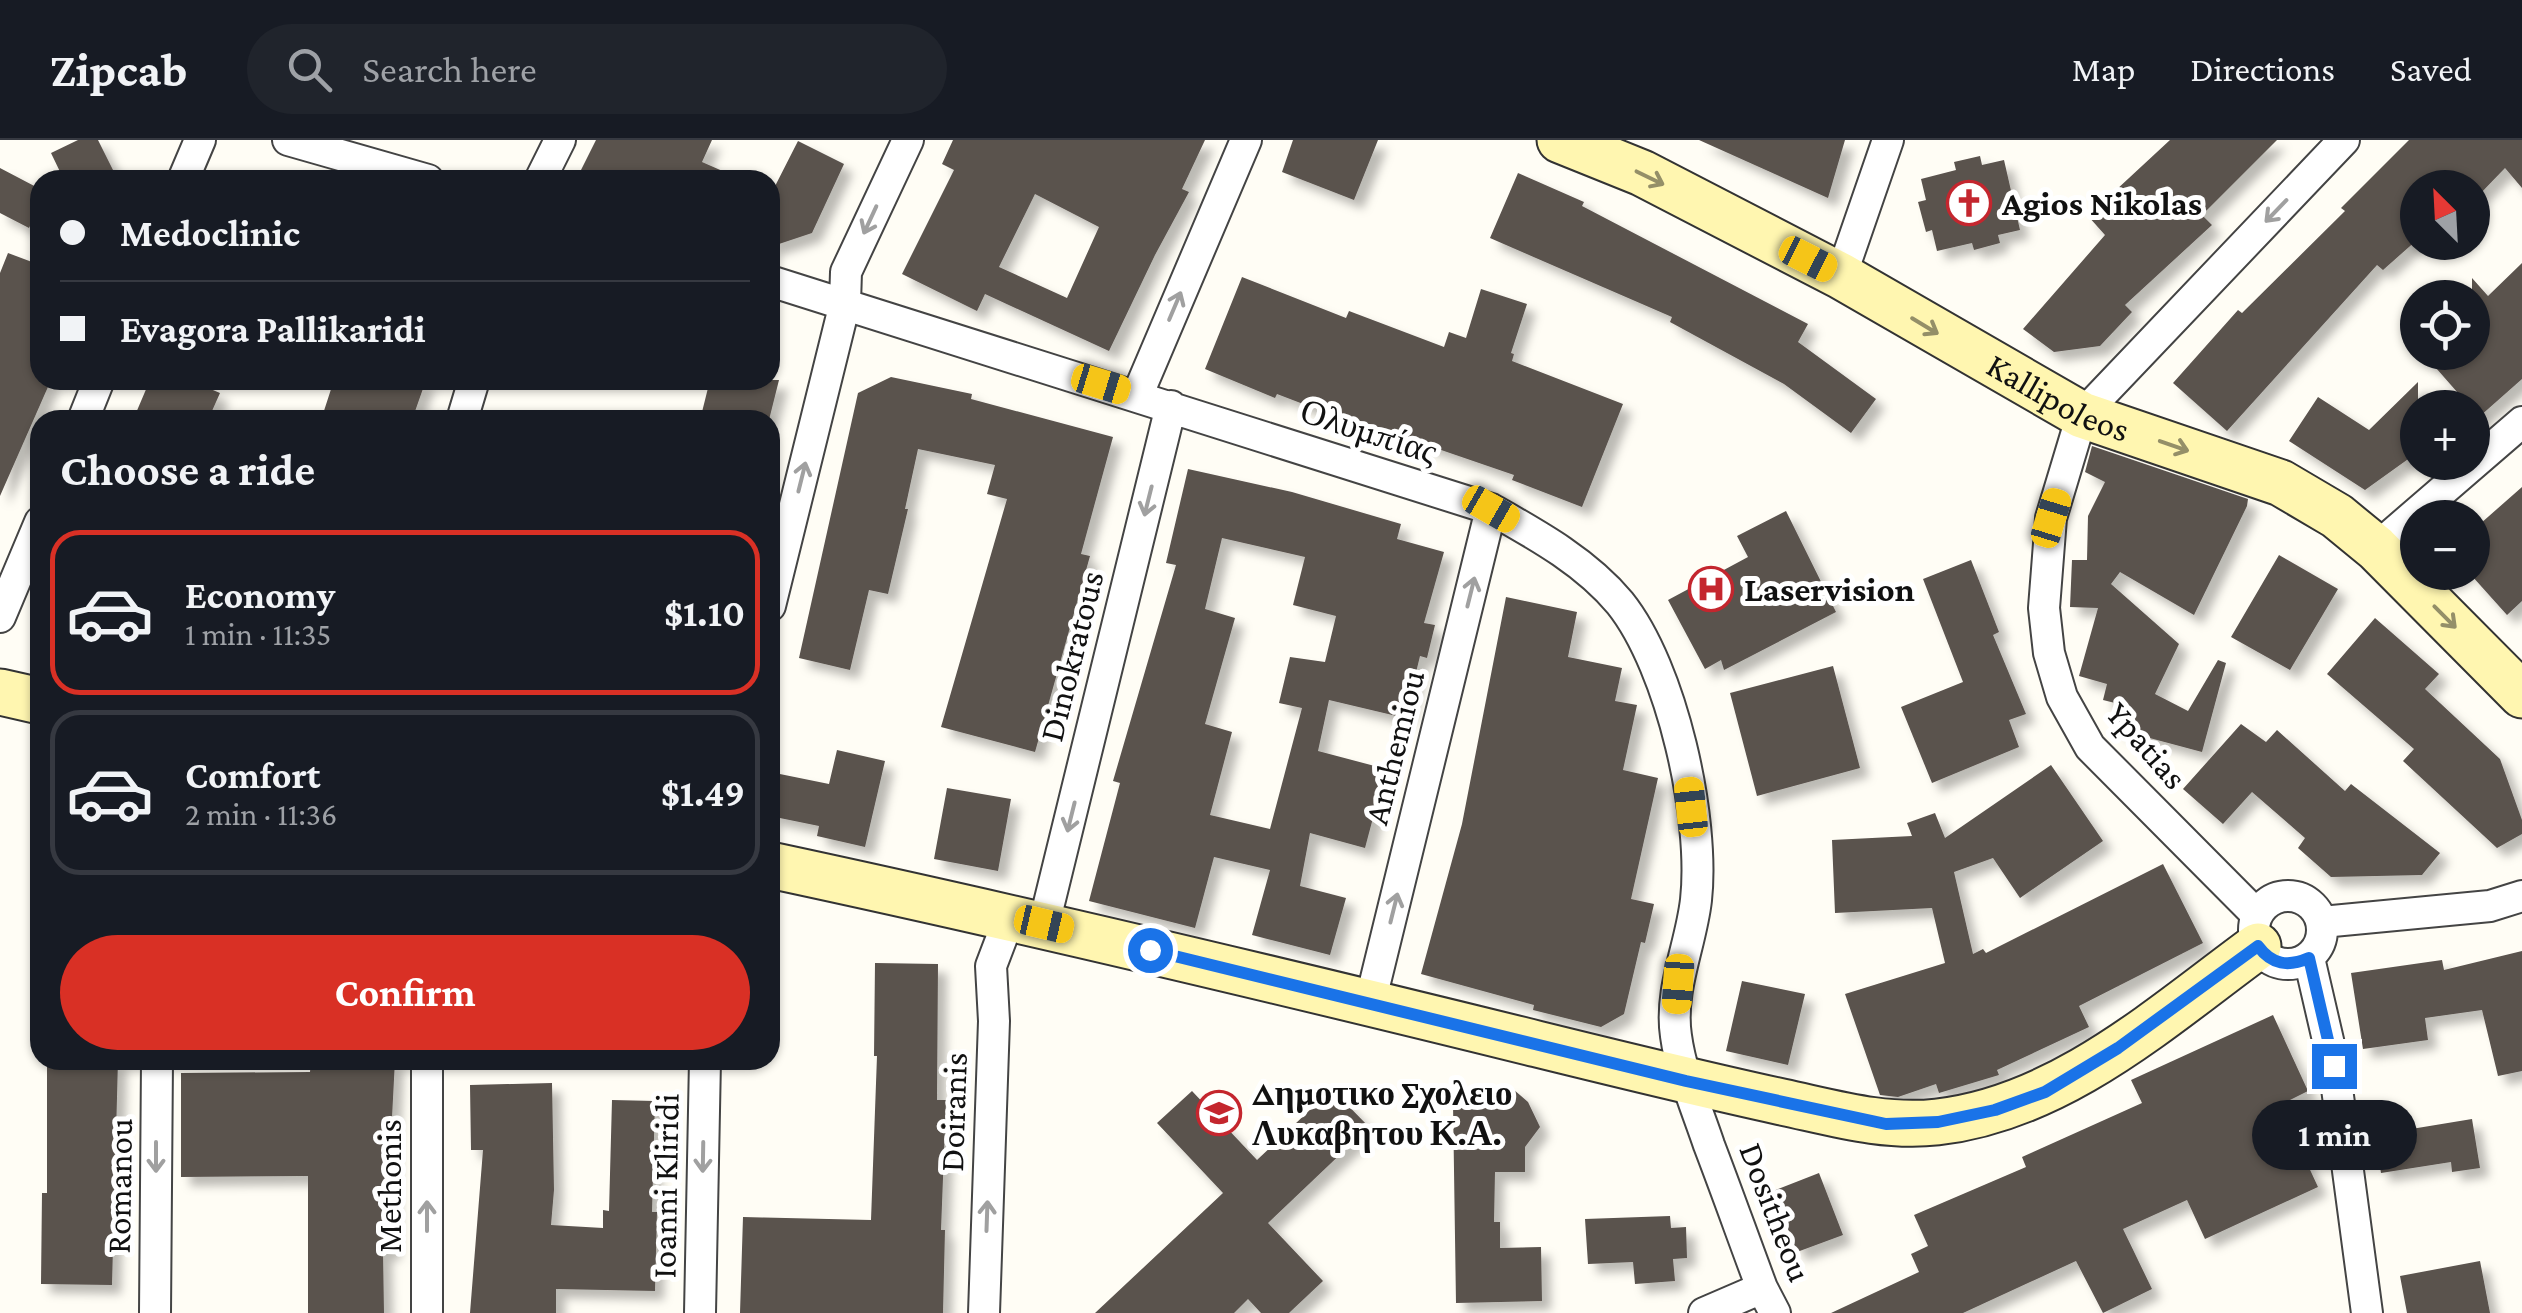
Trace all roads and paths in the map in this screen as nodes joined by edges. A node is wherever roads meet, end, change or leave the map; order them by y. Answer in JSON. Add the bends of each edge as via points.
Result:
{"nodes":[{"id":1,"x":200,"y":140,"type":"edge"},
{"id":2,"x":288,"y":140,"type":"edge"},
{"id":3,"x":560,"y":140,"type":"edge"},
{"id":4,"x":908,"y":140,"type":"edge"},
{"id":5,"x":1246,"y":140,"type":"edge"},
{"id":6,"x":1560,"y":140,"type":"edge"},
{"id":7,"x":1888,"y":140,"type":"edge"},
{"id":8,"x":2344,"y":140,"type":"edge"},
{"id":9,"x":187,"y":170,"type":"edge"},
{"id":10,"x":393,"y":170,"type":"edge"},
{"id":11,"x":545,"y":170,"type":"edge"},
{"id":12,"x":1842,"y":276,"type":"junction"},
{"id":13,"x":780,"y":284,"type":"edge"},
{"id":14,"x":845,"y":303,"type":"junction"},
{"id":15,"x":1137,"y":396,"type":"junction"},
{"id":16,"x":1171,"y":406,"type":"junction"},
{"id":17,"x":2082,"y":414,"type":"junction"},
{"id":18,"x":2522,"y":422,"type":"edge"},
{"id":19,"x":1491,"y":509,"type":"junction"},
{"id":20,"x":30,"y":546,"type":"edge"},
{"id":21,"x":2376,"y":548,"type":"junction"},
{"id":22,"x":780,"y":566,"type":"edge"},
{"id":23,"x":0,"y":617,"type":"edge"},
{"id":24,"x":0,"y":692,"type":"edge"},
{"id":25,"x":2522,"y":695,"type":"edge"},
{"id":26,"x":30,"y":700,"type":"edge"},
{"id":27,"x":780,"y":867,"type":"edge"},
{"id":28,"x":2522,"y":896,"type":"edge"},
{"id":29,"x":1027,"y":920,"type":"junction"},
{"id":30,"x":2322,"y":922,"type":"junction"},
{"id":31,"x":2257,"y":931,"type":"junction"},
{"id":32,"x":2309,"y":958,"type":"junction"},
{"id":33,"x":1370,"y":1003,"type":"junction"},
{"id":34,"x":157,"y":1070,"type":"edge"},
{"id":35,"x":427,"y":1070,"type":"edge"},
{"id":36,"x":705,"y":1070,"type":"edge"},
{"id":37,"x":1686,"y":1081,"type":"junction"},
{"id":38,"x":1768,"y":1300,"type":"edge"},
{"id":39,"x":155,"y":1313,"type":"edge"},
{"id":40,"x":427,"y":1313,"type":"edge"},
{"id":41,"x":700,"y":1313,"type":"edge"},
{"id":42,"x":984,"y":1313,"type":"edge"},
{"id":43,"x":1704,"y":1313,"type":"edge"},
{"id":44,"x":2367,"y":1313,"type":"edge"}],
"edges":[{"from":1,"to":9,"type":"street"},
{"from":2,"to":10,"type":"street"},
{"from":3,"to":11,"type":"street"},
{"from":4,"to":14,"type":"street","one_way":true,"via":[[846,272]]},
{"from":15,"to":5,"type":"street","one_way":true},
{"from":6,"to":12,"type":"street","name":"Kallipoleos","one_way":true},
{"from":7,"to":12,"type":"street"},
{"from":8,"to":17,"type":"street","one_way":true},
{"from":12,"to":17,"type":"street","name":"Kallipoleos","one_way":true},
{"from":13,"to":14,"type":"street","name":"Ολυμπίας"},
{"from":14,"to":15,"type":"street","name":"Ολυμπίας"},
{"from":22,"to":14,"type":"street","one_way":true},
{"from":15,"to":16,"type":"street","name":"Ολυμπίας"},
{"from":16,"to":19,"type":"street","name":"Ολυμπίας"},
{"from":16,"to":29,"type":"street","name":"Dinokratous","one_way":true},
{"from":17,"to":21,"type":"street","name":"Kallipoleos","one_way":true,"via":[[2282,484]]},
{"from":17,"to":31,"type":"street","name":"Ypatias","via":[[2051,518],[2044,608],[2062,696],[2090,747]]},
{"from":18,"to":21,"type":"street"},
{"from":33,"to":19,"type":"street","name":"Anthemiou","one_way":true},
{"from":19,"to":37,"type":"street","name":"Ολυμπίας","via":[[1552,544],[1621,604],[1672,706],[1695,842],[1696,899],[1675,1032]]},
{"from":20,"to":23,"type":"street"},
{"from":21,"to":25,"type":"street","name":"Kallipoleos","one_way":true},
{"from":24,"to":26,"type":"street"},
{"from":27,"to":29,"type":"street"},
{"from":28,"to":30,"type":"street","via":[[2490,906]]},
{"from":29,"to":33,"type":"street"},
{"from":42,"to":29,"type":"street","name":"Doiranis","one_way":true,"via":[[991,966]]},
{"from":30,"to":31,"type":"street","via":[[2311,904],[2292,896],[2272,900]]},
{"from":30,"to":32,"type":"street"},
{"from":31,"to":32,"type":"street","via":[[2275,962]]},
{"from":31,"to":37,"type":"street","via":[[2118,1048],[2045,1092],[1995,1110],[1886,1124]]},
{"from":32,"to":44,"type":"street","via":[[2334,1066]]},
{"from":33,"to":37,"type":"street"},
{"from":34,"to":39,"type":"street","name":"Romanou","one_way":true},
{"from":40,"to":35,"type":"street","name":"Methonis","one_way":true},
{"from":36,"to":41,"type":"street","name":"Ioanni Kliridi","one_way":true},
{"from":37,"to":38,"type":"street","name":"Dositheou"},
{"from":38,"to":43,"type":"street"}]}
